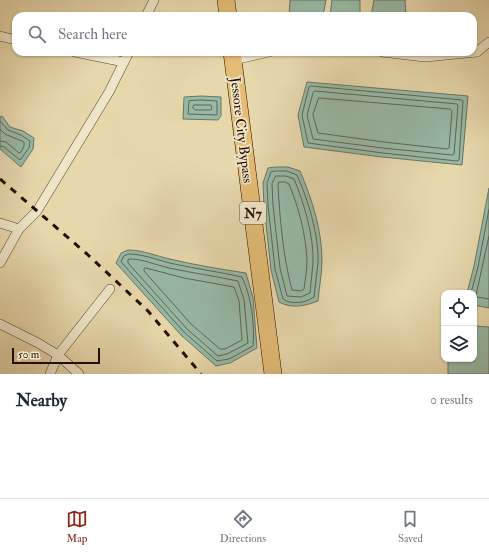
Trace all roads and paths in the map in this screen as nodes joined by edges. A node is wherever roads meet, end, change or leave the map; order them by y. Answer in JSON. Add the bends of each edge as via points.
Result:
{"nodes":[{"id":1,"x":154,"y":0,"type":"edge"},
{"id":2,"x":226,"y":0,"type":"edge"},
{"id":3,"x":148,"y":12,"type":"edge"},
{"id":4,"x":228,"y":12,"type":"edge"},
{"id":5,"x":0,"y":36,"type":"edge"},
{"id":6,"x":12,"y":39,"type":"edge"},
{"id":7,"x":489,"y":42,"type":"edge"},
{"id":8,"x":477,"y":52,"type":"edge"},
{"id":9,"x":95,"y":56,"type":"edge"},
{"id":10,"x":126,"y":56,"type":"edge"},
{"id":11,"x":233,"y":56,"type":"edge"},
{"id":12,"x":416,"y":56,"type":"edge"},
{"id":13,"x":435,"y":56,"type":"edge"},
{"id":14,"x":124,"y":62,"type":"junction"},
{"id":15,"x":0,"y":222,"type":"edge"},
{"id":16,"x":19,"y":229,"type":"junction"},
{"id":17,"x":0,"y":264,"type":"edge"},
{"id":18,"x":110,"y":289,"type":"dead end"},
{"id":19,"x":0,"y":324,"type":"edge"},
{"id":20,"x":58,"y":355,"type":"junction"},
{"id":21,"x":50,"y":374,"type":"edge"},
{"id":22,"x":79,"y":374,"type":"edge"},
{"id":23,"x":273,"y":374,"type":"edge"}],
"edges":[{"from":1,"to":3,"type":"street"},
{"from":2,"to":4,"type":"highway"},
{"from":5,"to":6,"type":"street"},
{"from":7,"to":8,"type":"street"},
{"from":9,"to":14,"type":"street"},
{"from":10,"to":14,"type":"street"},
{"from":11,"to":23,"type":"highway","name":"Jessore City Bypass","number":"N7"},
{"from":12,"to":13,"type":"street"},
{"from":14,"to":16,"type":"street","via":[[109,92],[37,211]]},
{"from":15,"to":16,"type":"street"},
{"from":16,"to":17,"type":"street"},
{"from":18,"to":20,"type":"street"},
{"from":19,"to":20,"type":"street"},
{"from":20,"to":21,"type":"street"},
{"from":20,"to":22,"type":"street"}]}
